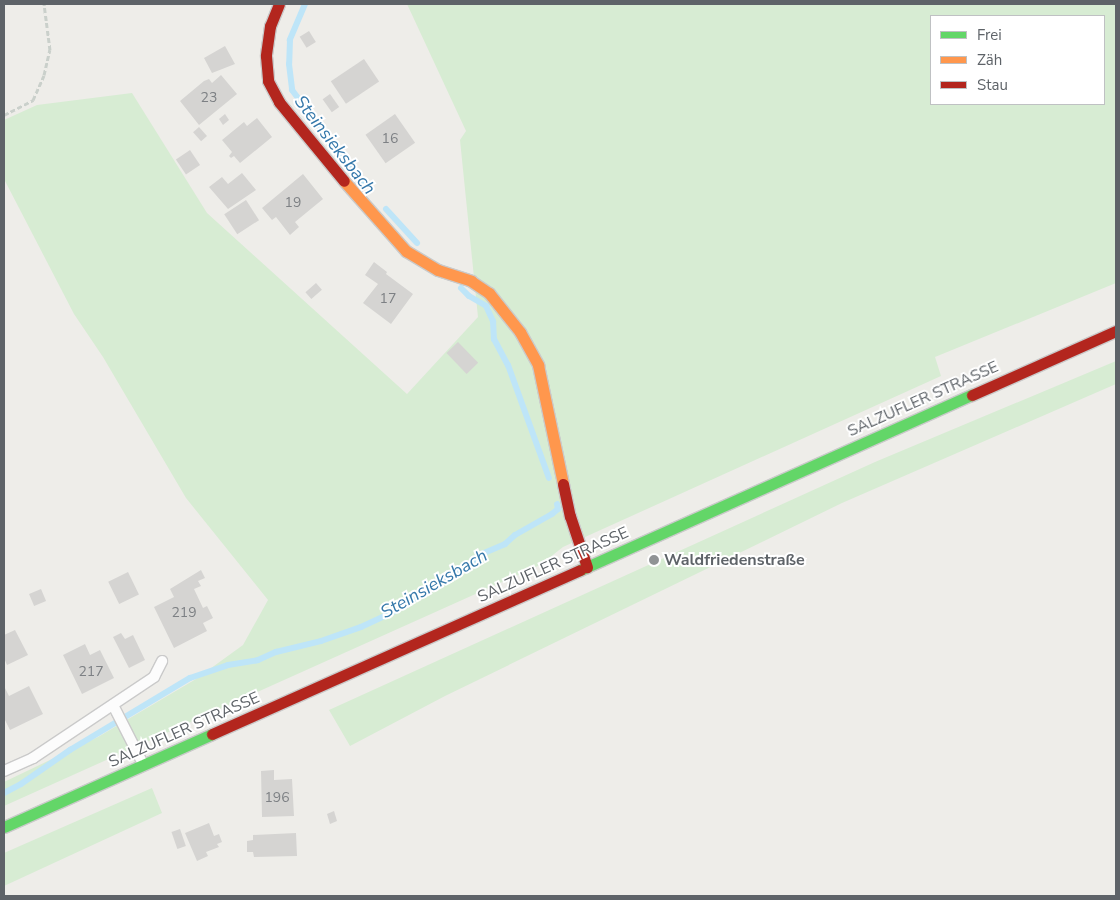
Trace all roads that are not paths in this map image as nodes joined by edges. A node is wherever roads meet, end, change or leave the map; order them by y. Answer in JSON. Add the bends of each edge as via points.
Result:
{"nodes":[{"id":1,"x":279,"y":4,"type":"edge"},
{"id":2,"x":1116,"y":331,"type":"edge"},
{"id":3,"x":587,"y":567,"type":"junction"},
{"id":4,"x":162,"y":661,"type":"dead end"},
{"id":5,"x":113,"y":705,"type":"junction"},
{"id":6,"x":144,"y":765,"type":"junction"},
{"id":7,"x":4,"y":771,"type":"edge"},
{"id":8,"x":4,"y":827,"type":"edge"}],
"edges":[{"from":1,"to":3,"type":"main road","via":[[270,26],[266,56],[268,81],[279,102],[334,171],[406,251],[438,270],[471,281],[490,293],[520,332],[538,365],[570,516]]},
{"from":2,"to":3,"type":"main road","name":"SALZUFLER STRASSE"},
{"from":3,"to":6,"type":"main road","name":"SALZUFLER STRASSE"},
{"from":4,"to":5,"type":"lane","via":[[154,677]]},
{"from":5,"to":6,"type":"lane"},
{"from":5,"to":7,"type":"lane","via":[[33,758]]},
{"from":6,"to":8,"type":"main road","name":"SALZUFLER STRASSE"}]}
